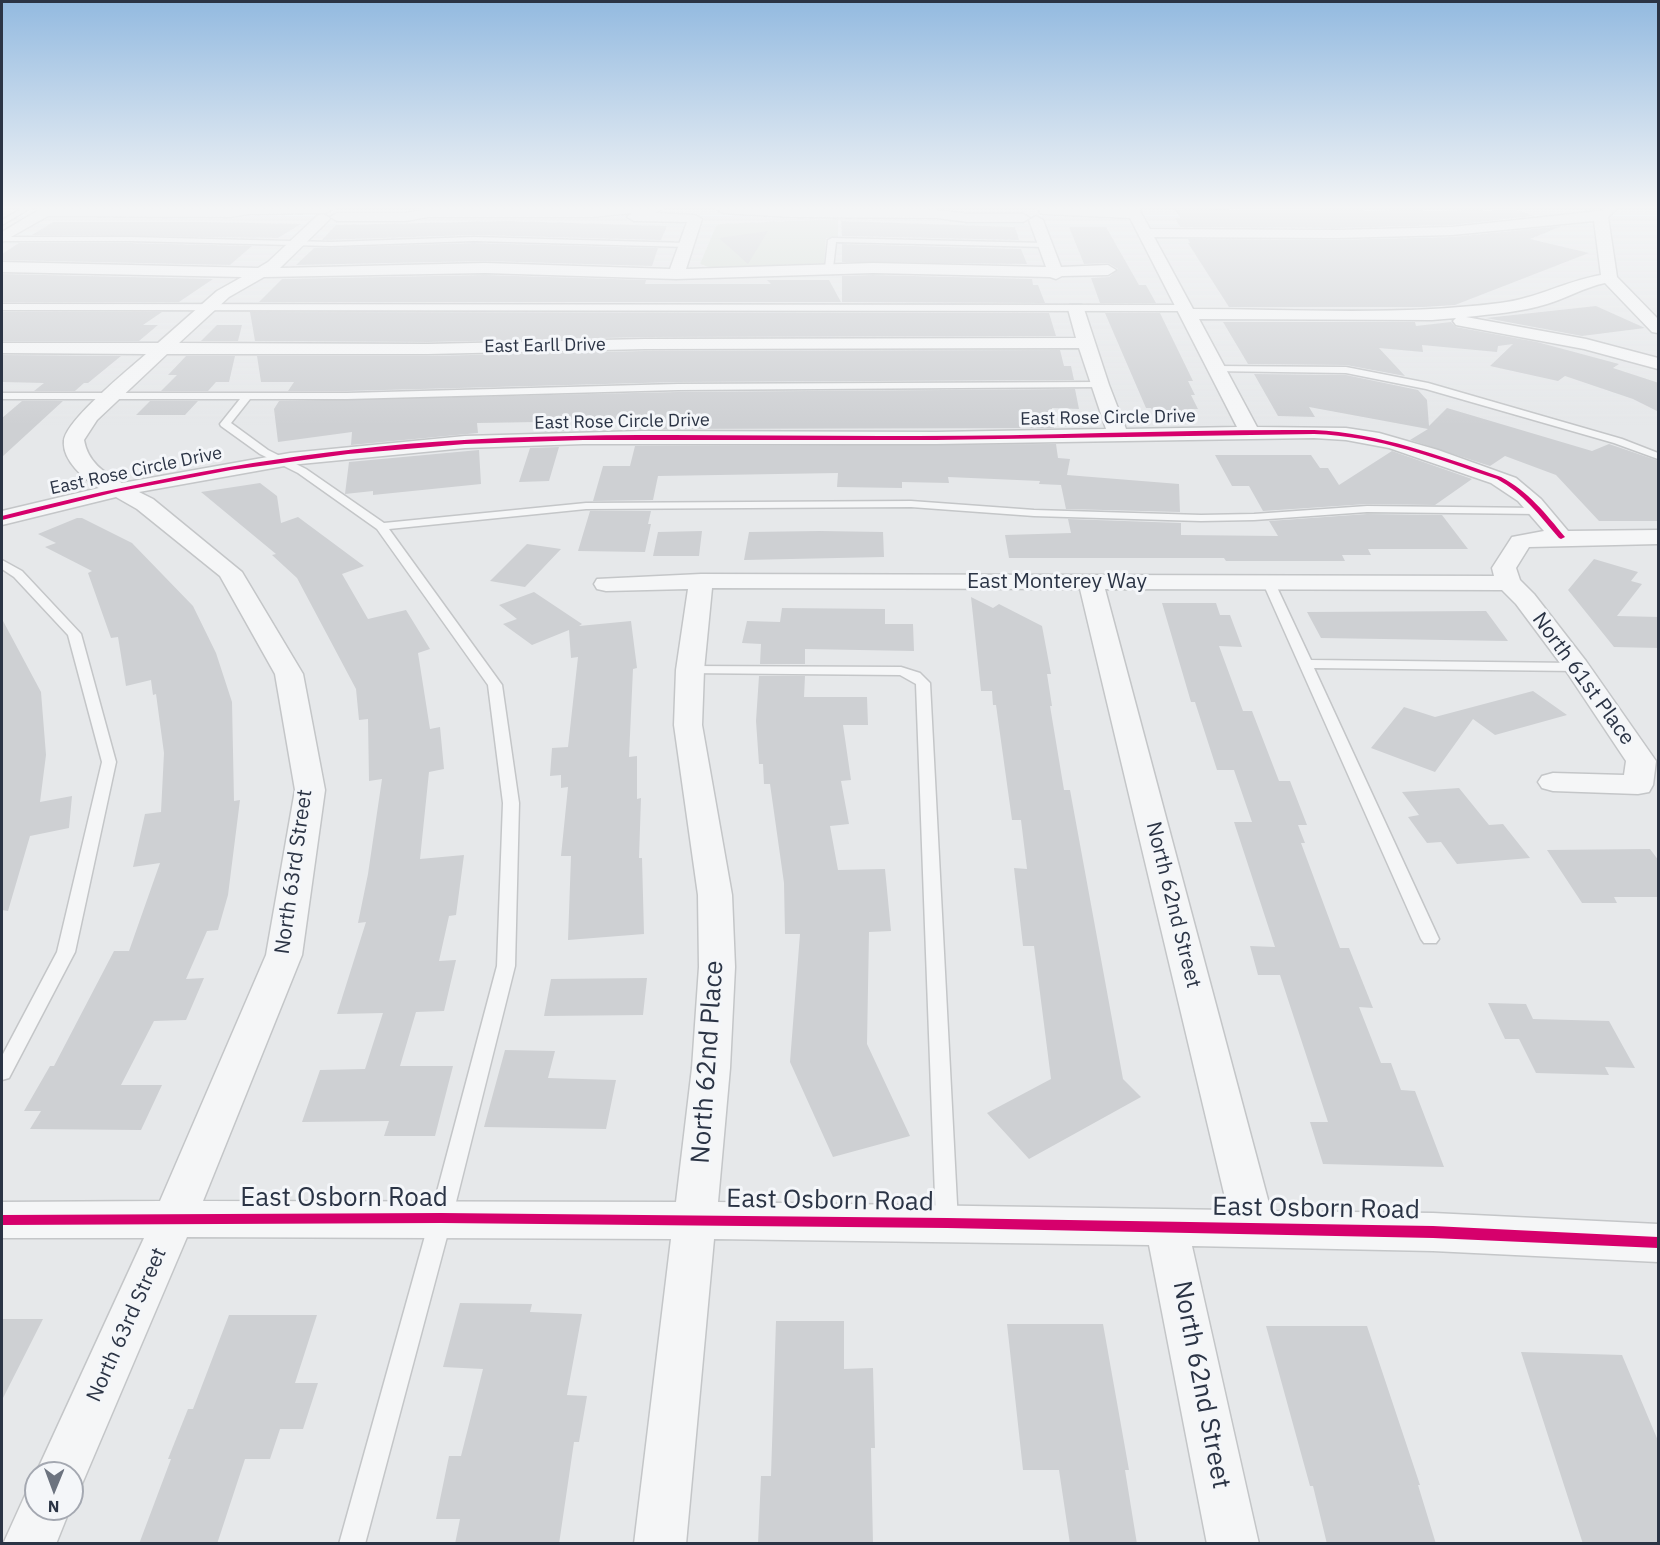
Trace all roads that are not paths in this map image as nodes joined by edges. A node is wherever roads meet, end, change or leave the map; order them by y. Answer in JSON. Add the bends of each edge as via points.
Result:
{"nodes":[{"id":1,"x":247,"y":281,"type":"edge"},
{"id":2,"x":1170,"y":281,"type":"edge"},
{"id":3,"x":1592,"y":281,"type":"edge"},
{"id":4,"x":1613,"y":281,"type":"edge"},
{"id":5,"x":2,"y":307,"type":"edge"},
{"id":6,"x":207,"y":307,"type":"junction"},
{"id":7,"x":1076,"y":309,"type":"junction"},
{"id":8,"x":1185,"y":311,"type":"junction"},
{"id":9,"x":1432,"y":315,"type":"junction"},
{"id":10,"x":1659,"y":328,"type":"edge"},
{"id":11,"x":1088,"y":343,"type":"junction"},
{"id":12,"x":2,"y":348,"type":"edge"},
{"id":13,"x":162,"y":348,"type":"junction"},
{"id":14,"x":1659,"y":364,"type":"edge"},
{"id":15,"x":1216,"y":369,"type":"junction"},
{"id":16,"x":1099,"y":385,"type":"junction"},
{"id":17,"x":2,"y":396,"type":"edge"},
{"id":18,"x":112,"y":396,"type":"junction"},
{"id":19,"x":247,"y":396,"type":"junction"},
{"id":20,"x":1250,"y":433,"type":"junction"},
{"id":21,"x":1118,"y":434,"type":"junction"},
{"id":22,"x":1659,"y":456,"type":"edge"},
{"id":23,"x":283,"y":461,"type":"junction"},
{"id":24,"x":119,"y":490,"type":"junction"},
{"id":25,"x":1538,"y":511,"type":"junction"},
{"id":26,"x":2,"y":519,"type":"edge"},
{"id":27,"x":381,"y":527,"type":"junction"},
{"id":28,"x":1561,"y":537,"type":"junction"},
{"id":29,"x":1659,"y":537,"type":"edge"},
{"id":30,"x":2,"y":564,"type":"edge"},
{"id":31,"x":701,"y":581,"type":"junction"},
{"id":32,"x":1091,"y":582,"type":"junction"},
{"id":33,"x":1269,"y":583,"type":"junction"},
{"id":34,"x":1508,"y":583,"type":"junction"},
{"id":35,"x":606,"y":584,"type":"dead end"},
{"id":36,"x":1305,"y":664,"type":"junction"},
{"id":37,"x":1576,"y":667,"type":"junction"},
{"id":38,"x":690,"y":670,"type":"junction"},
{"id":39,"x":1553,"y":782,"type":"dead end"},
{"id":40,"x":1430,"y":939,"type":"dead end"},
{"id":41,"x":2,"y":1073,"type":"edge"},
{"id":42,"x":441,"y":1218,"type":"junction"},
{"id":43,"x":2,"y":1220,"type":"edge"},
{"id":44,"x":174,"y":1220,"type":"junction"},
{"id":45,"x":696,"y":1221,"type":"junction"},
{"id":46,"x":947,"y":1223,"type":"junction"},
{"id":47,"x":1167,"y":1228,"type":"junction"},
{"id":48,"x":1254,"y":1229,"type":"junction"},
{"id":49,"x":1659,"y":1243,"type":"edge"},
{"id":50,"x":66,"y":1461,"type":"edge"},
{"id":51,"x":40,"y":1521,"type":"edge"},
{"id":52,"x":29,"y":1544,"type":"edge"},
{"id":53,"x":352,"y":1544,"type":"edge"},
{"id":54,"x":660,"y":1544,"type":"edge"},
{"id":55,"x":1233,"y":1544,"type":"edge"}],
"edges":[{"from":1,"to":6,"type":"street","name":"North 63rd Street"},
{"from":2,"to":8,"type":"street"},
{"from":3,"to":9,"type":"street","via":[[1542,300]]},
{"from":4,"to":10,"type":"street"},
{"from":5,"to":6,"type":"lane"},
{"from":6,"to":7,"type":"lane"},
{"from":6,"to":13,"type":"street","name":"North 63rd Street"},
{"from":7,"to":8,"type":"lane"},
{"from":7,"to":11,"type":"street"},
{"from":8,"to":9,"type":"street"},
{"from":8,"to":15,"type":"street"},
{"from":9,"to":14,"type":"street","via":[[1586,344]]},
{"from":11,"to":13,"type":"street","name":"East Earll Drive"},
{"from":11,"to":16,"type":"street"},
{"from":12,"to":13,"type":"street","name":"East Earll Drive"},
{"from":13,"to":18,"type":"street","name":"North 63rd Street"},
{"from":15,"to":20,"type":"street"},
{"from":15,"to":22,"type":"lane","via":[[1346,370],[1428,386]]},
{"from":16,"to":19,"type":"lane","via":[[678,387]]},
{"from":16,"to":21,"type":"street"},
{"from":17,"to":18,"type":"lane"},
{"from":18,"to":19,"type":"lane"},
{"from":18,"to":24,"type":"street","name":"North 63rd Street","via":[[79,429],[74,440],[76,454],[84,465]]},
{"from":19,"to":23,"type":"lane","via":[[225,424]]},
{"from":20,"to":21,"type":"street","name":"East Rose Circle Drive"},
{"from":20,"to":25,"type":"street","name":"East Rose Circle Drive","via":[[1358,435],[1391,442],[1515,485]]},
{"from":21,"to":23,"type":"street","name":"East Rose Circle Drive","via":[[608,437],[464,442]]},
{"from":23,"to":24,"type":"street","name":"East Rose Circle Drive"},
{"from":23,"to":27,"type":"lane"},
{"from":24,"to":26,"type":"street","name":"East Rose Circle Drive"},
{"from":24,"to":44,"type":"street","name":"North 63rd Street","via":[[145,504],[230,572],[289,674],[309,790],[284,955]]},
{"from":25,"to":27,"type":"lane","via":[[1367,509],[1201,518],[1034,513],[911,504],[585,506]]},
{"from":25,"to":28,"type":"street","name":"East Rose Circle Drive"},
{"from":27,"to":42,"type":"lane","via":[[495,685],[511,803],[506,966]]},
{"from":28,"to":29,"type":"street"},
{"from":28,"to":34,"type":"street","via":[[1520,542],[1504,568]]},
{"from":30,"to":41,"type":"lane","via":[[18,574],[74,634],[109,762],[66,952]]},
{"from":31,"to":32,"type":"street","name":"East Monterey Way"},
{"from":31,"to":35,"type":"street","name":"East Monterey Way"},
{"from":31,"to":38,"type":"street","name":"North 62nd Place"},
{"from":32,"to":33,"type":"street","name":"East Monterey Way"},
{"from":32,"to":48,"type":"street","name":"North 62nd Street"},
{"from":33,"to":34,"type":"street","name":"East Monterey Way"},
{"from":33,"to":36,"type":"lane"},
{"from":34,"to":37,"type":"street","name":"North 61st Place","via":[[1525,599]]},
{"from":36,"to":37,"type":"lane"},
{"from":36,"to":40,"type":"lane"},
{"from":37,"to":39,"type":"street","name":"North 61st Place","via":[[1641,761],[1638,785]]},
{"from":38,"to":45,"type":"street","name":"North 62nd Place","via":[[688,725],[715,895],[717,967]]},
{"from":38,"to":46,"type":"lane","via":[[901,671],[923,683]]},
{"from":42,"to":44,"type":"street","name":"East Osborn Road"},
{"from":42,"to":45,"type":"street","name":"East Osborn Road"},
{"from":42,"to":53,"type":"lane"},
{"from":43,"to":44,"type":"street","name":"East Osborn Road"},
{"from":44,"to":50,"type":"street","name":"North 63rd Street"},
{"from":45,"to":46,"type":"street","name":"East Osborn Road"},
{"from":45,"to":54,"type":"street","name":"North 62nd Place"},
{"from":46,"to":47,"type":"street","name":"East Osborn Road"},
{"from":47,"to":48,"type":"street","name":"East Osborn Road"},
{"from":47,"to":55,"type":"street","name":"North 62nd Street"},
{"from":48,"to":49,"type":"street","name":"East Osborn Road","via":[[1433,1232]]},
{"from":51,"to":52,"type":"street"}]}
